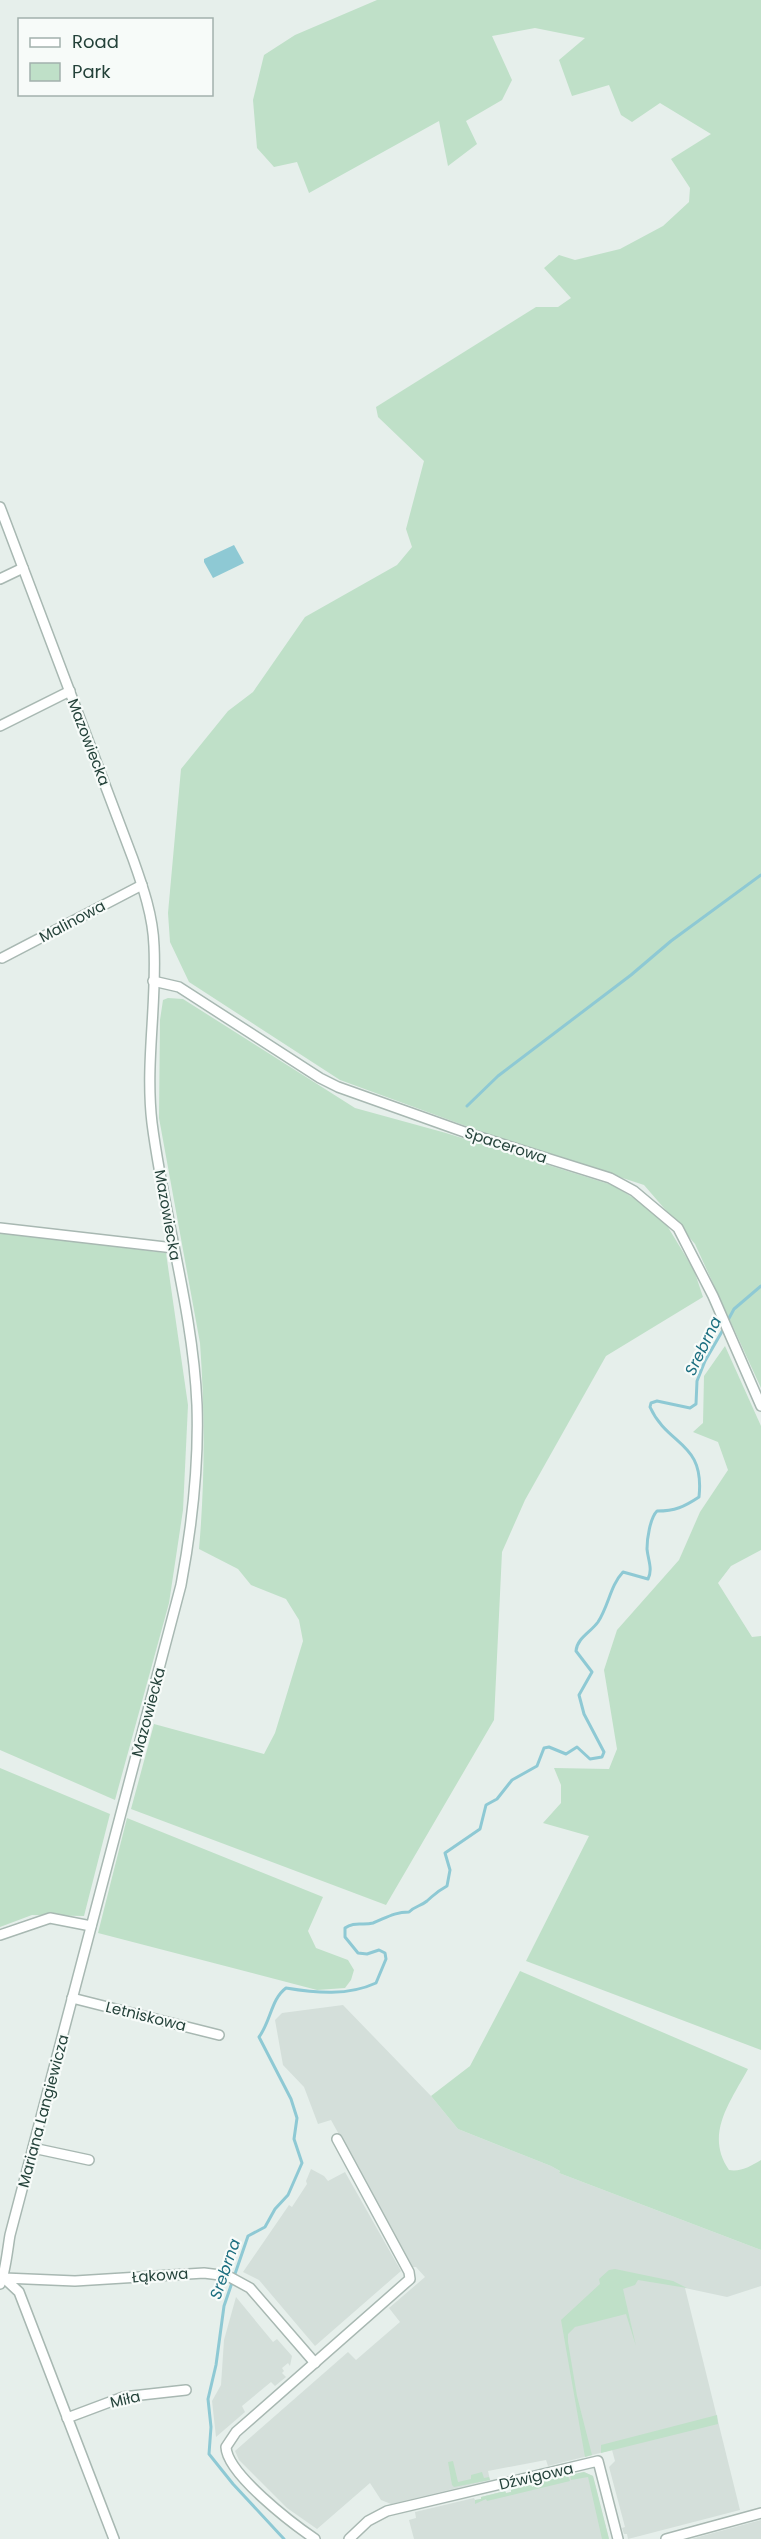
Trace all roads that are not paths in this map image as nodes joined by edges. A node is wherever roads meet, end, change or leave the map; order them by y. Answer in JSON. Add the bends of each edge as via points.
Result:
{"nodes":[{"id":1,"x":0,"y":507,"type":"edge"},
{"id":2,"x":23,"y":568,"type":"junction"},
{"id":3,"x":0,"y":579,"type":"edge"},
{"id":4,"x":70,"y":691,"type":"junction"},
{"id":5,"x":0,"y":726,"type":"edge"},
{"id":6,"x":142,"y":885,"type":"junction"},
{"id":7,"x":2,"y":958,"type":"dead end"},
{"id":8,"x":153,"y":981,"type":"junction"},
{"id":9,"x":0,"y":1228,"type":"edge"},
{"id":10,"x":174,"y":1248,"type":"junction"},
{"id":11,"x":761,"y":1406,"type":"edge"},
{"id":12,"x":91,"y":1926,"type":"junction"},
{"id":13,"x":0,"y":1935,"type":"edge"},
{"id":14,"x":88,"y":1937,"type":"joint"},
{"id":15,"x":72,"y":1998,"type":"junction"},
{"id":16,"x":219,"y":2035,"type":"dead end"},
{"id":17,"x":337,"y":2139,"type":"dead end"},
{"id":18,"x":33,"y":2148,"type":"junction"},
{"id":19,"x":89,"y":2160,"type":"dead end"},
{"id":20,"x":0,"y":2232,"type":"edge"},
{"id":21,"x":10,"y":2235,"type":"junction"},
{"id":22,"x":2,"y":2281,"type":"edge"},
{"id":23,"x":315,"y":2363,"type":"junction"},
{"id":24,"x":186,"y":2390,"type":"dead end"},
{"id":25,"x":68,"y":2418,"type":"junction"},
{"id":26,"x":761,"y":2513,"type":"edge"},
{"id":27,"x":114,"y":2539,"type":"edge"},
{"id":28,"x":315,"y":2539,"type":"edge"},
{"id":29,"x":349,"y":2539,"type":"edge"},
{"id":30,"x":618,"y":2539,"type":"edge"},
{"id":31,"x":666,"y":2539,"type":"edge"}],
"edges":[{"from":1,"to":2,"type":"street","name":"Mazowiecka"},
{"from":2,"to":3,"type":"street"},
{"from":2,"to":4,"type":"street","name":"Mazowiecka"},
{"from":4,"to":5,"type":"street"},
{"from":4,"to":6,"type":"street","name":"Mazowiecka"},
{"from":6,"to":7,"type":"street","name":"Malinowa"},
{"from":6,"to":8,"type":"street","name":"Mazowiecka","via":[[152,924]]},
{"from":8,"to":10,"type":"street","name":"Mazowiecka","via":[[152,1122]]},
{"from":8,"to":11,"type":"street","name":"Spacerowa","via":[[179,987],[338,1087],[610,1178],[634,1191],[678,1228]]},
{"from":9,"to":10,"type":"street"},
{"from":10,"to":12,"type":"street","name":"Mazowiecka","via":[[196,1396],[195,1494],[181,1585]]},
{"from":12,"to":13,"type":"street","via":[[50,1918]]},
{"from":12,"to":14,"type":"street","name":"Mazowiecka"},
{"from":14,"to":15,"type":"street","name":"Mariana Langiewicza"},
{"from":15,"to":16,"type":"street","name":"Letniskowa"},
{"from":15,"to":18,"type":"street","name":"Mariana Langiewicza"},
{"from":17,"to":23,"type":"street","via":[[410,2275],[408,2282]]},
{"from":18,"to":19,"type":"street"},
{"from":18,"to":21,"type":"street","name":"Mariana Langiewicza"},
{"from":20,"to":21,"type":"street"},
{"from":21,"to":22,"type":"street","name":"Mariana Langiewicza"},
{"from":22,"to":23,"type":"street","name":"Łąkowa","via":[[221,2274],[242,2282],[257,2295]]},
{"from":22,"to":25,"type":"street","via":[[19,2292]]},
{"from":23,"to":28,"type":"street","via":[[228,2442],[227,2453],[230,2462],[281,2514]]},
{"from":24,"to":25,"type":"street","name":"Miła","via":[[123,2397]]},
{"from":25,"to":27,"type":"street"},
{"from":26,"to":31,"type":"street"},
{"from":29,"to":30,"type":"street","name":"Dźwigowa","via":[[368,2521],[395,2509],[598,2461]]}]}
